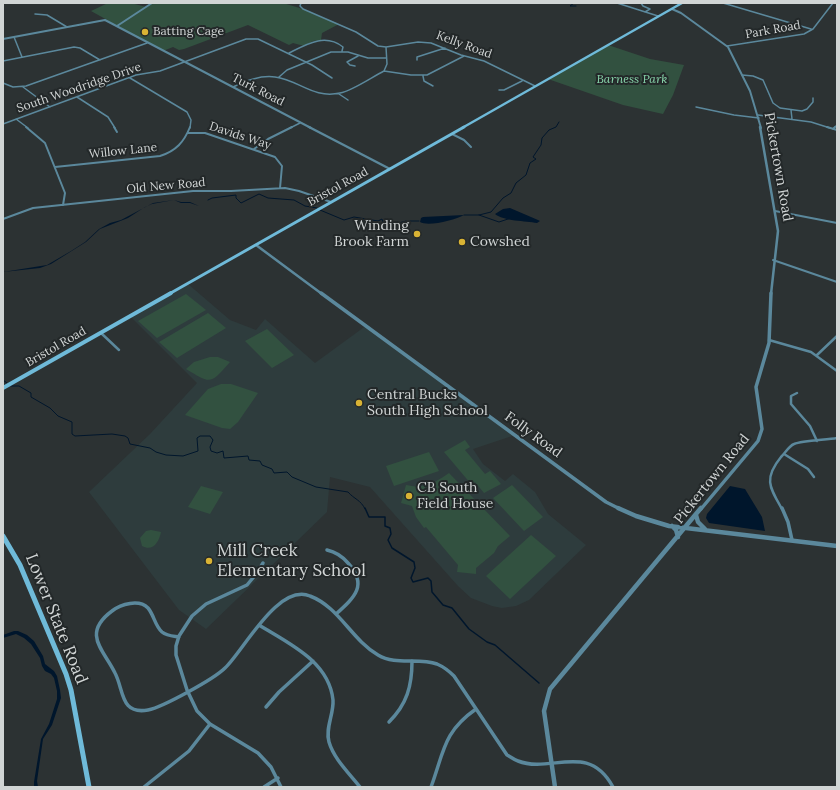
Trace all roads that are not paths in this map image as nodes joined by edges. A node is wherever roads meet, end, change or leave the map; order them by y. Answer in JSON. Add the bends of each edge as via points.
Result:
{"nodes":[{"id":1,"x":152,"y":3,"type":"edge"},
{"id":2,"x":301,"y":3,"type":"edge"},
{"id":3,"x":617,"y":3,"type":"edge"},
{"id":4,"x":628,"y":3,"type":"edge"},
{"id":5,"x":641,"y":3,"type":"edge"},
{"id":6,"x":682,"y":3,"type":"edge"},
{"id":7,"x":723,"y":3,"type":"edge"},
{"id":8,"x":833,"y":3,"type":"edge"},
{"id":9,"x":627,"y":6,"type":"junction"},
{"id":10,"x":672,"y":9,"type":"junction"},
{"id":11,"x":645,"y":12,"type":"junction"},
{"id":12,"x":35,"y":14,"type":"dead end"},
{"id":13,"x":658,"y":16,"type":"junction"},
{"id":14,"x":117,"y":26,"type":"junction"},
{"id":15,"x":67,"y":27,"type":"junction"},
{"id":16,"x":812,"y":30,"type":"junction"},
{"id":17,"x":14,"y":37,"type":"junction"},
{"id":18,"x":3,"y":39,"type":"edge"},
{"id":19,"x":147,"y":43,"type":"junction"},
{"id":20,"x":727,"y":46,"type":"junction"},
{"id":21,"x":386,"y":47,"type":"junction"},
{"id":22,"x":446,"y":48,"type":"junction"},
{"id":23,"x":342,"y":51,"type":"junction"},
{"id":24,"x":288,"y":54,"type":"junction"},
{"id":25,"x":358,"y":56,"type":"junction"},
{"id":26,"x":464,"y":56,"type":"junction"},
{"id":27,"x":22,"y":57,"type":"junction"},
{"id":28,"x":386,"y":58,"type":"junction"},
{"id":29,"x":100,"y":60,"type":"junction"},
{"id":30,"x":417,"y":60,"type":"dead end"},
{"id":31,"x":3,"y":61,"type":"edge"},
{"id":32,"x":184,"y":62,"type":"junction"},
{"id":33,"x":306,"y":62,"type":"junction"},
{"id":34,"x":354,"y":66,"type":"dead end"},
{"id":35,"x":384,"y":71,"type":"junction"},
{"id":36,"x":742,"y":75,"type":"junction"},
{"id":37,"x":423,"y":76,"type":"junction"},
{"id":38,"x":129,"y":78,"type":"junction"},
{"id":39,"x":278,"y":78,"type":"junction"},
{"id":40,"x":332,"y":78,"type":"dead end"},
{"id":41,"x":522,"y":81,"type":"junction"},
{"id":42,"x":3,"y":83,"type":"edge"},
{"id":43,"x":433,"y":86,"type":"dead end"},
{"id":44,"x":535,"y":86,"type":"junction"},
{"id":45,"x":23,"y":87,"type":"junction"},
{"id":46,"x":232,"y":88,"type":"junction"},
{"id":47,"x":499,"y":90,"type":"dead end"},
{"id":48,"x":339,"y":94,"type":"junction"},
{"id":49,"x":77,"y":97,"type":"junction"},
{"id":50,"x":813,"y":98,"type":"dead end"},
{"id":51,"x":348,"y":100,"type":"dead end"},
{"id":52,"x":50,"y":107,"type":"junction"},
{"id":53,"x":696,"y":107,"type":"dead end"},
{"id":54,"x":791,"y":110,"type":"junction"},
{"id":55,"x":759,"y":116,"type":"junction"},
{"id":56,"x":16,"y":119,"type":"junction"},
{"id":57,"x":792,"y":119,"type":"junction"},
{"id":58,"x":300,"y":123,"type":"junction"},
{"id":59,"x":3,"y":124,"type":"edge"},
{"id":60,"x":837,"y":125,"type":"edge"},
{"id":61,"x":833,"y":129,"type":"junction"},
{"id":62,"x":837,"y":130,"type":"edge"},
{"id":63,"x":117,"y":132,"type":"dead end"},
{"id":64,"x":188,"y":133,"type":"junction"},
{"id":65,"x":452,"y":134,"type":"junction"},
{"id":66,"x":471,"y":147,"type":"dead end"},
{"id":67,"x":254,"y":149,"type":"junction"},
{"id":68,"x":55,"y":167,"type":"junction"},
{"id":69,"x":390,"y":169,"type":"junction"},
{"id":70,"x":280,"y":188,"type":"junction"},
{"id":71,"x":331,"y":202,"type":"junction"},
{"id":72,"x":63,"y":204,"type":"junction"},
{"id":73,"x":775,"y":211,"type":"junction"},
{"id":74,"x":3,"y":219,"type":"edge"},
{"id":75,"x":837,"y":224,"type":"edge"},
{"id":76,"x":256,"y":245,"type":"junction"},
{"id":77,"x":774,"y":260,"type":"junction"},
{"id":78,"x":837,"y":282,"type":"edge"},
{"id":79,"x":101,"y":333,"type":"junction"},
{"id":80,"x":837,"y":336,"type":"edge"},
{"id":81,"x":769,"y":340,"type":"junction"},
{"id":82,"x":119,"y":350,"type":"dead end"},
{"id":83,"x":817,"y":355,"type":"junction"},
{"id":84,"x":837,"y":371,"type":"edge"},
{"id":85,"x":4,"y":388,"type":"edge"},
{"id":86,"x":797,"y":394,"type":"dead end"},
{"id":87,"x":837,"y":438,"type":"edge"},
{"id":88,"x":817,"y":441,"type":"junction"},
{"id":89,"x":784,"y":454,"type":"junction"},
{"id":90,"x":814,"y":477,"type":"dead end"},
{"id":91,"x":696,"y":515,"type":"junction"},
{"id":92,"x":671,"y":526,"type":"junction"},
{"id":93,"x":686,"y":528,"type":"junction"},
{"id":94,"x":709,"y":530,"type":"junction"},
{"id":95,"x":3,"y":536,"type":"edge"},
{"id":96,"x":678,"y":538,"type":"junction"},
{"id":97,"x":792,"y":540,"type":"junction"},
{"id":98,"x":837,"y":546,"type":"edge"},
{"id":99,"x":327,"y":550,"type":"dead end"},
{"id":100,"x":263,"y":563,"type":"dead end"},
{"id":101,"x":336,"y":614,"type":"junction"},
{"id":102,"x":258,"y":625,"type":"junction"},
{"id":103,"x":179,"y":636,"type":"junction"},
{"id":104,"x":313,"y":661,"type":"junction"},
{"id":105,"x":412,"y":661,"type":"junction"},
{"id":106,"x":187,"y":690,"type":"junction"},
{"id":107,"x":266,"y":707,"type":"dead end"},
{"id":108,"x":476,"y":709,"type":"junction"},
{"id":109,"x":389,"y":722,"type":"dead end"},
{"id":110,"x":210,"y":724,"type":"junction"},
{"id":111,"x":550,"y":762,"type":"junction"},
{"id":112,"x":278,"y":778,"type":"junction"},
{"id":113,"x":89,"y":787,"type":"edge"},
{"id":114,"x":144,"y":787,"type":"edge"},
{"id":115,"x":264,"y":787,"type":"edge"},
{"id":116,"x":281,"y":787,"type":"edge"},
{"id":117,"x":360,"y":787,"type":"edge"},
{"id":118,"x":431,"y":787,"type":"edge"},
{"id":119,"x":555,"y":787,"type":"edge"},
{"id":120,"x":613,"y":787,"type":"edge"}],
"edges":[{"from":1,"to":14,"type":"street"},
{"from":2,"to":21,"type":"street","name":"Kelly Road","via":[[303,9],[356,32],[378,46]]},
{"from":3,"to":9,"type":"street"},
{"from":4,"to":9,"type":"street"},
{"from":5,"to":11,"type":"street","via":[[650,9]]},
{"from":6,"to":10,"type":"main road","name":"Bristol Road"},
{"from":7,"to":16,"type":"street"},
{"from":8,"to":16,"type":"street","name":"Park Road"},
{"from":9,"to":11,"type":"street"},
{"from":10,"to":13,"type":"main road","name":"Bristol Road"},
{"from":10,"to":20,"type":"street","name":"Pickertown Road"},
{"from":11,"to":13,"type":"street"},
{"from":12,"to":15,"type":"street","via":[[47,15]]},
{"from":13,"to":44,"type":"main road","name":"Bristol Road"},
{"from":14,"to":15,"type":"street","name":"Turk Road","via":[[101,20]]},
{"from":14,"to":19,"type":"street","name":"Turk Road"},
{"from":15,"to":17,"type":"street","name":"Turk Road"},
{"from":16,"to":20,"type":"street","name":"Park Road","via":[[797,36]]},
{"from":17,"to":18,"type":"street","name":"Turk Road"},
{"from":17,"to":27,"type":"street"},
{"from":19,"to":29,"type":"street"},
{"from":19,"to":32,"type":"street","name":"Turk Road"},
{"from":20,"to":36,"type":"street","name":"Pickertown Road"},
{"from":21,"to":22,"type":"street","name":"Kelly Road","via":[[423,42]]},
{"from":21,"to":28,"type":"street"},
{"from":22,"to":26,"type":"street","name":"Kelly Road"},
{"from":22,"to":30,"type":"street","via":[[420,55]]},
{"from":23,"to":24,"type":"street","via":[[343,47],[339,44],[323,40],[310,42]]},
{"from":23,"to":25,"type":"street"},
{"from":23,"to":33,"type":"street","via":[[327,53]]},
{"from":24,"to":32,"type":"street","name":"South Woodridge Drive","via":[[258,39],[246,39]]},
{"from":24,"to":33,"type":"street","name":"South Woodridge Drive"},
{"from":25,"to":28,"type":"street"},
{"from":25,"to":34,"type":"street","via":[[348,61],[348,64]]},
{"from":26,"to":37,"type":"street"},
{"from":26,"to":41,"type":"street","name":"Kelly Road","via":[[484,61]]},
{"from":27,"to":29,"type":"street","via":[[74,47]]},
{"from":27,"to":31,"type":"street"},
{"from":28,"to":35,"type":"street"},
{"from":29,"to":45,"type":"street"},
{"from":32,"to":38,"type":"street","name":"South Woodridge Drive"},
{"from":32,"to":46,"type":"street","name":"Turk Road"},
{"from":33,"to":39,"type":"street"},
{"from":33,"to":40,"type":"street","name":"South Woodridge Drive"},
{"from":35,"to":37,"type":"street"},
{"from":35,"to":48,"type":"street"},
{"from":36,"to":54,"type":"street","via":[[763,80],[774,104]]},
{"from":36,"to":55,"type":"street","name":"Pickertown Road"},
{"from":37,"to":43,"type":"street","via":[[425,83]]},
{"from":38,"to":49,"type":"street","name":"South Woodridge Drive"},
{"from":38,"to":64,"type":"street","via":[[187,112],[191,120]]},
{"from":39,"to":46,"type":"street","via":[[258,78]]},
{"from":39,"to":48,"type":"street","via":[[316,93]]},
{"from":41,"to":44,"type":"street","name":"Kelly Road"},
{"from":41,"to":47,"type":"street"},
{"from":42,"to":45,"type":"street","via":[[12,87]]},
{"from":44,"to":65,"type":"main road","name":"Bristol Road"},
{"from":45,"to":52,"type":"street"},
{"from":46,"to":58,"type":"street","name":"Turk Road"},
{"from":48,"to":51,"type":"street"},
{"from":49,"to":52,"type":"street","name":"South Woodridge Drive"},
{"from":49,"to":63,"type":"street","via":[[108,117]]},
{"from":50,"to":54,"type":"street","via":[[813,102],[806,109]]},
{"from":52,"to":56,"type":"street","name":"South Woodridge Drive"},
{"from":53,"to":55,"type":"street","via":[[734,115]]},
{"from":54,"to":57,"type":"street"},
{"from":55,"to":57,"type":"street"},
{"from":55,"to":73,"type":"street","name":"Pickertown Road"},
{"from":56,"to":59,"type":"street","name":"South Woodridge Drive"},
{"from":56,"to":68,"type":"street","via":[[42,140]]},
{"from":57,"to":61,"type":"street"},
{"from":58,"to":67,"type":"street"},
{"from":58,"to":69,"type":"street","name":"Turk Road"},
{"from":60,"to":61,"type":"street"},
{"from":61,"to":62,"type":"street"},
{"from":64,"to":67,"type":"street","name":"Davids Way","via":[[205,134]]},
{"from":64,"to":68,"type":"street","name":"Willow Lane","via":[[179,148],[159,157]]},
{"from":65,"to":66,"type":"street"},
{"from":65,"to":69,"type":"main road","name":"Bristol Road"},
{"from":67,"to":70,"type":"street","name":"Davids Way","via":[[273,156],[281,163],[283,168]]},
{"from":68,"to":72,"type":"street","via":[[65,193]]},
{"from":69,"to":71,"type":"main road","name":"Bristol Road"},
{"from":70,"to":71,"type":"street","name":"Old New Road","via":[[292,189]]},
{"from":70,"to":72,"type":"street","name":"Old New Road","via":[[183,192]]},
{"from":71,"to":76,"type":"main road","name":"Bristol Road"},
{"from":72,"to":74,"type":"street","name":"Old New Road","via":[[29,208]]},
{"from":73,"to":75,"type":"street"},
{"from":73,"to":77,"type":"street","name":"Pickertown Road","via":[[778,231]]},
{"from":76,"to":79,"type":"main road","name":"Bristol Road"},
{"from":76,"to":92,"type":"street","name":"Folly Road","via":[[606,502],[639,518]]},
{"from":77,"to":78,"type":"street"},
{"from":77,"to":81,"type":"street","name":"Pickertown Road"},
{"from":79,"to":82,"type":"street"},
{"from":79,"to":85,"type":"main road","name":"Bristol Road"},
{"from":80,"to":83,"type":"street"},
{"from":81,"to":83,"type":"street"},
{"from":81,"to":91,"type":"street","name":"Pickertown Road","via":[[756,387],[762,424],[760,437]]},
{"from":83,"to":84,"type":"street"},
{"from":86,"to":88,"type":"street","via":[[791,396],[791,404],[810,426]]},
{"from":87,"to":88,"type":"street"},
{"from":88,"to":89,"type":"street","via":[[797,443]]},
{"from":89,"to":90,"type":"street","via":[[808,469]]},
{"from":89,"to":97,"type":"street","via":[[771,471],[769,482],[770,489],[786,516]]},
{"from":91,"to":93,"type":"street","name":"Pickertown Road"},
{"from":91,"to":94,"type":"street","via":[[699,524]]},
{"from":92,"to":93,"type":"street","name":"Folly Road"},
{"from":92,"to":96,"type":"street","via":[[676,530]]},
{"from":93,"to":94,"type":"street","name":"Folly Road"},
{"from":93,"to":96,"type":"street","name":"Pickertown Road"},
{"from":94,"to":97,"type":"street","name":"Folly Road"},
{"from":95,"to":113,"type":"main road","name":"Lower State Road","via":[[20,565],[66,674]]},
{"from":96,"to":111,"type":"street","name":"Pickertown Road","via":[[550,689],[544,711]]},
{"from":97,"to":98,"type":"street","name":"Folly Road"},
{"from":99,"to":101,"type":"street","via":[[339,554],[354,567],[359,579],[356,595]]},
{"from":100,"to":103,"type":"street","via":[[255,578],[243,589],[210,601],[199,608]]},
{"from":101,"to":102,"type":"street","via":[[320,599],[298,596],[277,604]]},
{"from":101,"to":105,"type":"street","via":[[374,652],[387,659]]},
{"from":102,"to":104,"type":"street"},
{"from":102,"to":106,"type":"street","via":[[224,669]]},
{"from":103,"to":106,"type":"street","via":[[176,657]]},
{"from":103,"to":106,"type":"street","via":[[168,636],[163,633],[158,629],[148,608],[134,603],[118,606],[105,616],[98,629],[97,641],[115,672],[123,699],[131,708],[151,710]]},
{"from":104,"to":107,"type":"street"},
{"from":104,"to":117,"type":"street","via":[[326,677],[332,693],[328,740],[333,753]]},
{"from":105,"to":108,"type":"street","via":[[430,661],[444,667],[454,676]]},
{"from":105,"to":109,"type":"street","via":[[410,691],[402,710]]},
{"from":106,"to":110,"type":"street","via":[[195,708]]},
{"from":108,"to":111,"type":"street","via":[[507,755],[522,763]]},
{"from":108,"to":118,"type":"street","via":[[458,722],[446,740]]},
{"from":110,"to":112,"type":"street","via":[[260,753]]},
{"from":110,"to":114,"type":"street","via":[[185,756]]},
{"from":111,"to":119,"type":"street","name":"Pickertown Road"},
{"from":111,"to":120,"type":"street","via":[[584,762],[603,773]]},
{"from":112,"to":115,"type":"street"},
{"from":112,"to":116,"type":"street"}]}
